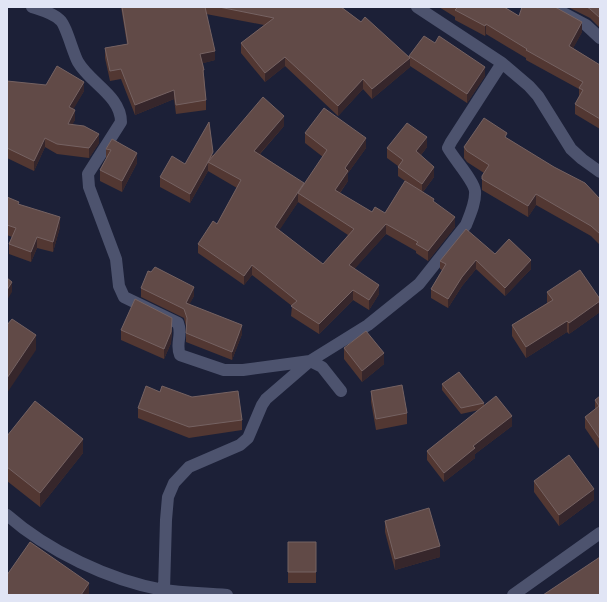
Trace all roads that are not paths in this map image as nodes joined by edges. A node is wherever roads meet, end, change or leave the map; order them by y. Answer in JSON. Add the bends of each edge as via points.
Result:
{"nodes":[{"id":1,"x":32,"y":7,"type":"edge"},
{"id":2,"x":417,"y":7,"type":"edge"},
{"id":3,"x":552,"y":7,"type":"edge"},
{"id":4,"x":600,"y":38,"type":"edge"},
{"id":5,"x":502,"y":63,"type":"junction"},
{"id":6,"x":600,"y":172,"type":"edge"},
{"id":7,"x":310,"y":361,"type":"junction"},
{"id":8,"x":341,"y":391,"type":"dead end"},
{"id":9,"x":7,"y":515,"type":"edge"},
{"id":10,"x":600,"y":533,"type":"edge"},
{"id":11,"x":164,"y":590,"type":"junction"},
{"id":12,"x":227,"y":595,"type":"edge"},
{"id":13,"x":513,"y":595,"type":"edge"}],
"edges":[{"from":1,"to":7,"type":"street","via":[[61,20],[79,63],[115,103],[120,113],[120,122],[88,174],[89,187],[116,259],[119,286],[124,297],[178,324],[181,330],[178,349],[180,355],[188,358],[224,370]]},
{"from":2,"to":5,"type":"street"},
{"from":3,"to":4,"type":"street","via":[[586,25]]},
{"from":5,"to":6,"type":"street","via":[[538,96],[571,148],[582,160]]},
{"from":5,"to":7,"type":"street","via":[[448,148],[475,192],[466,225],[419,284],[368,325]]},
{"from":7,"to":8,"type":"street","via":[[322,367]]},
{"from":7,"to":11,"type":"street","via":[[266,399],[248,438],[240,445],[188,467],[174,483],[168,497]]},
{"from":9,"to":11,"type":"street","via":[[43,542],[89,566]]},
{"from":10,"to":13,"type":"street"},
{"from":11,"to":12,"type":"street"}]}
